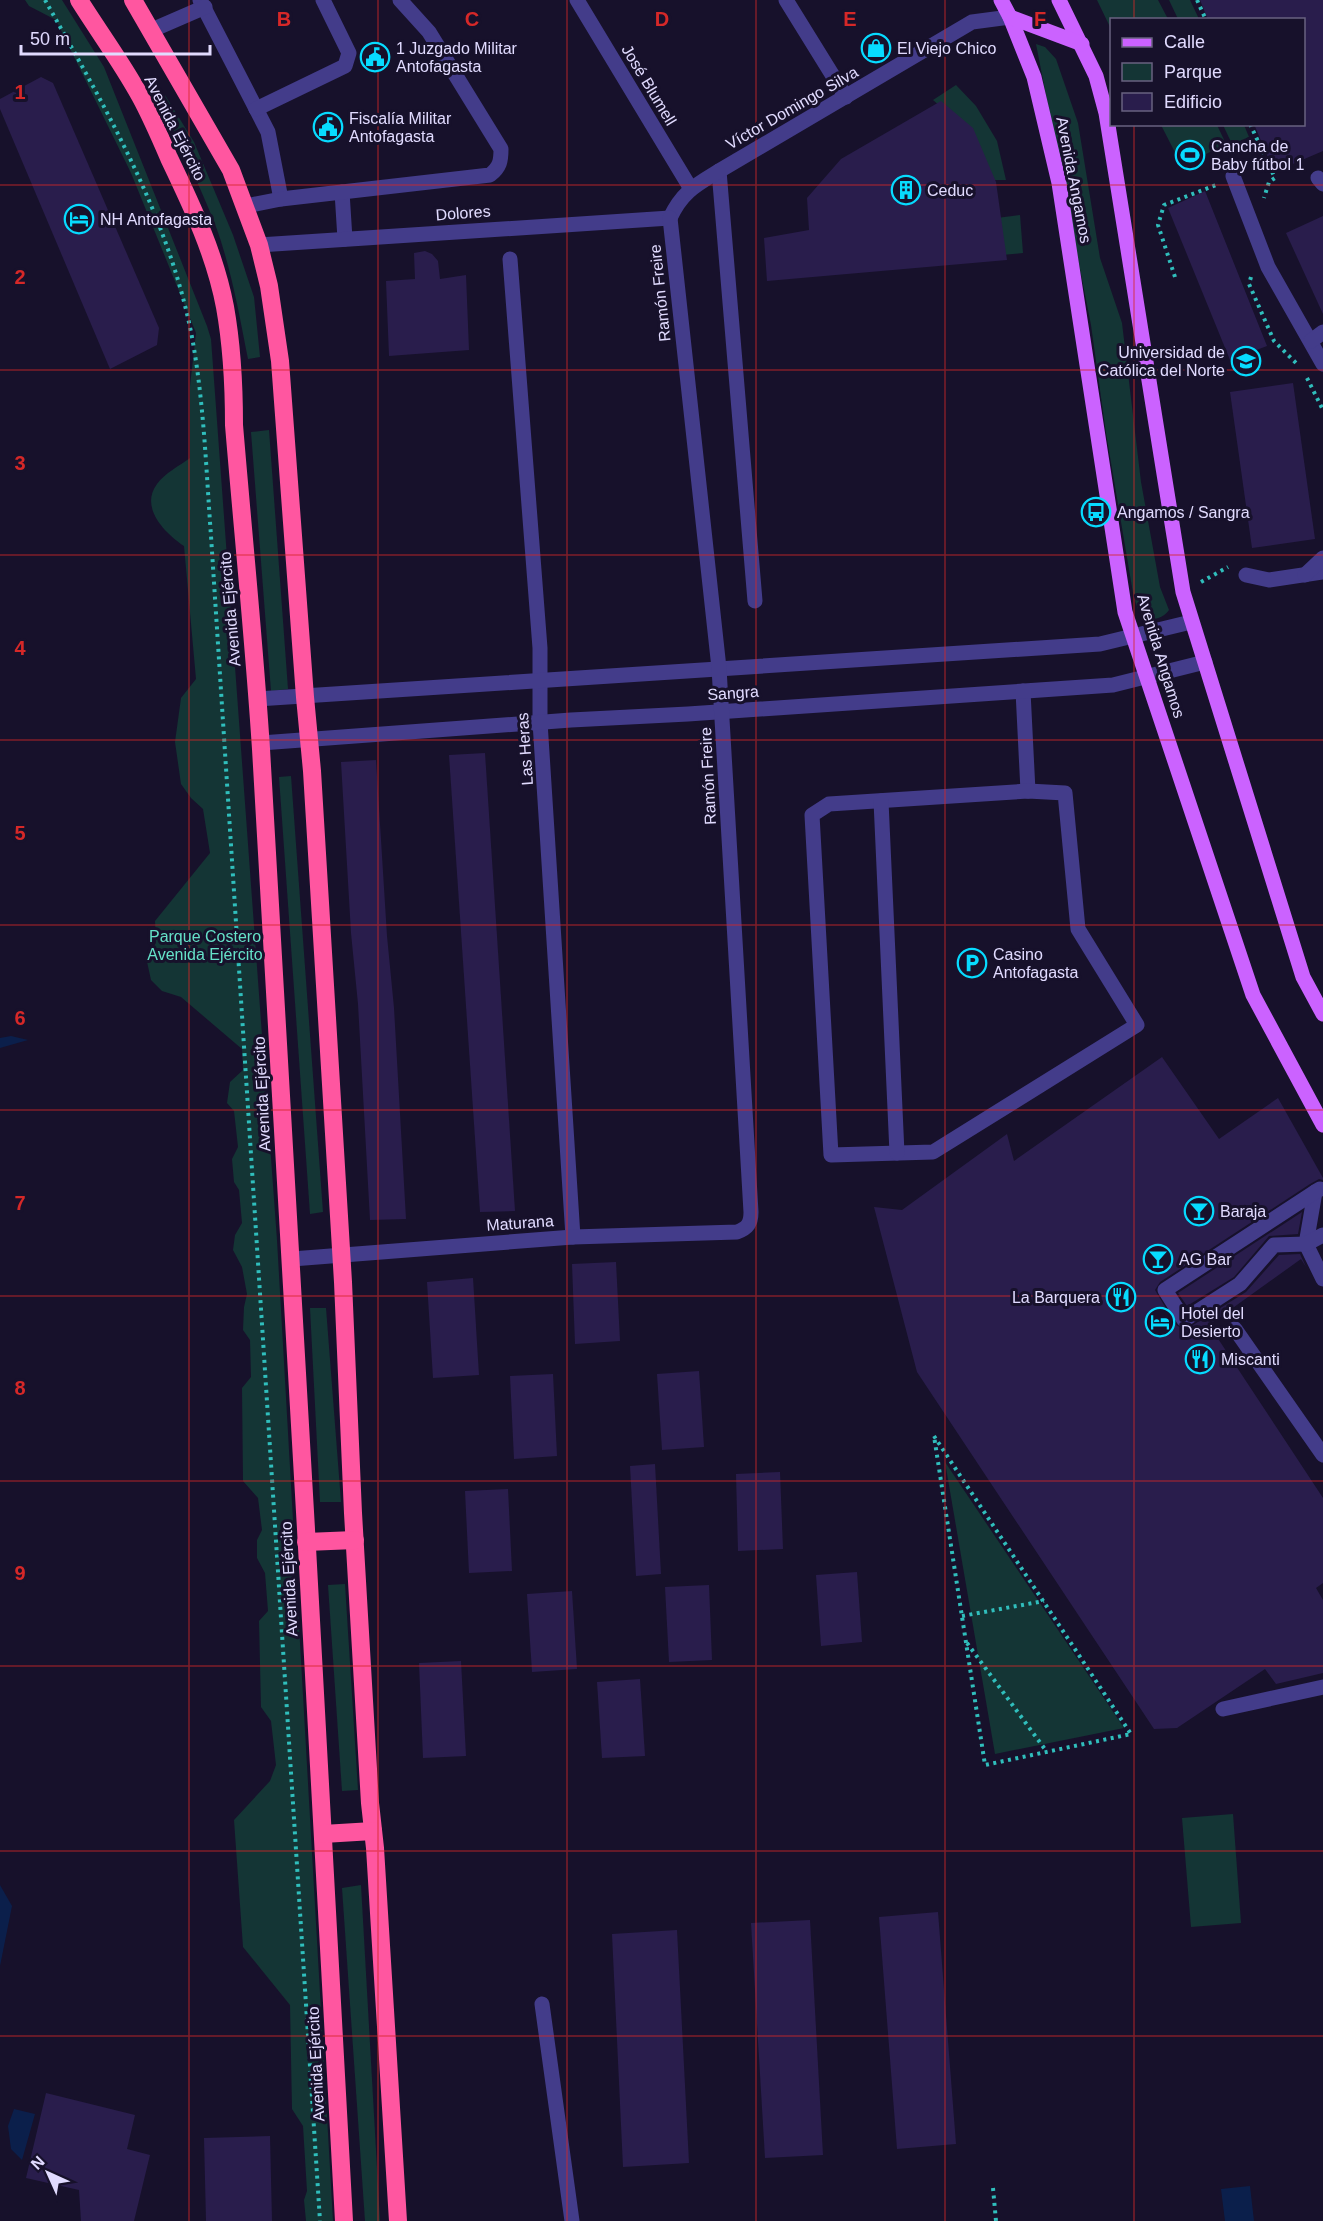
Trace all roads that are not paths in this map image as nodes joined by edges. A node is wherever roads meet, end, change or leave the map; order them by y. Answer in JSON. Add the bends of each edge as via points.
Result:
{"nodes":[{"id":1,"x":79,"y":0,"type":"edge"},
{"id":2,"x":133,"y":0,"type":"edge"},
{"id":3,"x":323,"y":0,"type":"edge"},
{"id":4,"x":400,"y":0,"type":"edge"},
{"id":5,"x":577,"y":0,"type":"edge"},
{"id":6,"x":786,"y":0,"type":"edge"},
{"id":7,"x":1001,"y":0,"type":"edge"},
{"id":8,"x":1059,"y":0,"type":"edge"},
{"id":9,"x":203,"y":4,"type":"edge"},
{"id":10,"x":1010,"y":17,"type":"junction"},
{"id":11,"x":152,"y":30,"type":"junction"},
{"id":12,"x":1082,"y":44,"type":"junction"},
{"id":13,"x":846,"y":97,"type":"junction"},
{"id":14,"x":256,"y":109,"type":"junction"},
{"id":15,"x":719,"y":171,"type":"junction"},
{"id":16,"x":1226,"y":179,"type":"road end"},
{"id":17,"x":691,"y":189,"type":"junction"},
{"id":18,"x":342,"y":192,"type":"junction"},
{"id":19,"x":281,"y":199,"type":"junction"},
{"id":20,"x":246,"y":206,"type":"junction"},
{"id":21,"x":670,"y":218,"type":"junction"},
{"id":22,"x":345,"y":239,"type":"junction"},
{"id":23,"x":259,"y":245,"type":"junction"},
{"id":24,"x":510,"y":258,"type":"dead end"},
{"id":25,"x":1317,"y":337,"type":"edge"},
{"id":26,"x":1323,"y":364,"type":"edge"},
{"id":27,"x":1323,"y":558,"type":"edge"},
{"id":28,"x":1323,"y":572,"type":"edge"},
{"id":29,"x":1246,"y":575,"type":"dead end"},
{"id":30,"x":1305,"y":575,"type":"junction"},
{"id":31,"x":755,"y":601,"type":"dead end"},
{"id":32,"x":1191,"y":622,"type":"junction"},
{"id":33,"x":1133,"y":637,"type":"junction"},
{"id":34,"x":1205,"y":662,"type":"junction"},
{"id":35,"x":719,"y":668,"type":"junction"},
{"id":36,"x":1147,"y":676,"type":"junction"},
{"id":37,"x":540,"y":680,"type":"junction"},
{"id":38,"x":1023,"y":691,"type":"junction"},
{"id":39,"x":305,"y":697,"type":"junction"},
{"id":40,"x":257,"y":699,"type":"junction"},
{"id":41,"x":722,"y":712,"type":"junction"},
{"id":42,"x":540,"y":722,"type":"junction"},
{"id":43,"x":309,"y":739,"type":"junction"},
{"id":44,"x":261,"y":743,"type":"junction"},
{"id":45,"x":1028,"y":791,"type":"junction"},
{"id":46,"x":881,"y":801,"type":"junction"},
{"id":47,"x":1323,"y":1014,"type":"edge"},
{"id":48,"x":1323,"y":1125,"type":"edge"},
{"id":49,"x":897,"y":1153,"type":"junction"},
{"id":50,"x":1319,"y":1189,"type":"edge"},
{"id":51,"x":749,"y":1225,"type":"joint"},
{"id":52,"x":1323,"y":1235,"type":"edge"},
{"id":53,"x":573,"y":1237,"type":"junction"},
{"id":54,"x":1306,"y":1244,"type":"junction"},
{"id":55,"x":341,"y":1255,"type":"junction"},
{"id":56,"x":292,"y":1259,"type":"junction"},
{"id":57,"x":1323,"y":1279,"type":"edge"},
{"id":58,"x":1235,"y":1329,"type":"dead end"},
{"id":59,"x":1323,"y":1455,"type":"edge"},
{"id":60,"x":355,"y":1540,"type":"junction"},
{"id":61,"x":306,"y":1542,"type":"junction"},
{"id":62,"x":1323,"y":1687,"type":"edge"},
{"id":63,"x":1222,"y":1709,"type":"dead end"},
{"id":64,"x":373,"y":1831,"type":"junction"},
{"id":65,"x":323,"y":1834,"type":"junction"},
{"id":66,"x":542,"y":2004,"type":"dead end"},
{"id":67,"x":344,"y":2221,"type":"edge"},
{"id":68,"x":398,"y":2221,"type":"edge"},
{"id":69,"x":573,"y":2221,"type":"edge"}],
"edges":[{"from":1,"to":40,"type":"highway","name":"Avenida Ejército","via":[[140,95],[187,195],[225,306]]},
{"from":2,"to":11,"type":"highway","name":"Avenida Ejército"},
{"from":3,"to":14,"type":"street","via":[[349,53],[345,66]]},
{"from":4,"to":18,"type":"street","via":[[429,32],[501,149],[501,162],[490,175]]},
{"from":5,"to":17,"type":"street","name":"José Blumell"},
{"from":6,"to":13,"type":"street"},
{"from":7,"to":10,"type":"main road","name":"Avenida Angamos"},
{"from":8,"to":12,"type":"main road"},
{"from":9,"to":11,"type":"street"},
{"from":9,"to":14,"type":"street"},
{"from":10,"to":12,"type":"main road"},
{"from":10,"to":13,"type":"street","name":"Víctor Domingo Silva","via":[[972,22]]},
{"from":10,"to":33,"type":"main road","name":"Avenida Angamos","via":[[1035,77],[1059,183],[1125,612]]},
{"from":11,"to":20,"type":"highway","name":"Avenida Ejército","via":[[231,170]]},
{"from":12,"to":32,"type":"main road","via":[[1106,113],[1182,592]]},
{"from":13,"to":15,"type":"street","name":"Víctor Domingo Silva"},
{"from":14,"to":19,"type":"street","via":[[268,132]]},
{"from":15,"to":17,"type":"street","name":"Víctor Domingo Silva"},
{"from":15,"to":31,"type":"street"},
{"from":16,"to":25,"type":"street","via":[[1268,267]]},
{"from":17,"to":21,"type":"street","name":"Víctor Domingo Silva","via":[[678,201]]},
{"from":18,"to":19,"type":"street"},
{"from":18,"to":22,"type":"street"},
{"from":19,"to":20,"type":"street"},
{"from":20,"to":23,"type":"highway","name":"Avenida Ejército"},
{"from":21,"to":22,"type":"street","name":"Dolores"},
{"from":21,"to":35,"type":"street","name":"Ramón Freire"},
{"from":22,"to":23,"type":"street","name":"Dolores"},
{"from":23,"to":39,"type":"highway","name":"Avenida Ejército","via":[[279,361]]},
{"from":24,"to":37,"type":"street","name":"Las Heras"},
{"from":25,"to":26,"type":"street"},
{"from":27,"to":30,"type":"street"},
{"from":28,"to":30,"type":"street"},
{"from":29,"to":30,"type":"street","via":[[1269,580]]},
{"from":32,"to":33,"type":"street","name":"Sangra"},
{"from":32,"to":34,"type":"main road"},
{"from":33,"to":35,"type":"street","name":"Sangra","via":[[1100,644]]},
{"from":33,"to":36,"type":"main road","name":"Avenida Angamos"},
{"from":34,"to":36,"type":"street","name":"Sangra"},
{"from":34,"to":47,"type":"main road","via":[[1303,978]]},
{"from":35,"to":37,"type":"street","name":"Sangra"},
{"from":35,"to":41,"type":"street","name":"Ramón Freire"},
{"from":36,"to":38,"type":"street","name":"Sangra","via":[[1113,684]]},
{"from":36,"to":48,"type":"main road","name":"Avenida Angamos","via":[[1253,995]]},
{"from":37,"to":39,"type":"street","name":"Sangra"},
{"from":37,"to":42,"type":"street","name":"Las Heras"},
{"from":38,"to":41,"type":"street","name":"Sangra"},
{"from":38,"to":45,"type":"street"},
{"from":39,"to":40,"type":"street","name":"Sangra"},
{"from":39,"to":43,"type":"highway","name":"Avenida Ejército"},
{"from":40,"to":44,"type":"highway","name":"Avenida Ejército"},
{"from":41,"to":42,"type":"street","name":"Sangra"},
{"from":41,"to":51,"type":"street","name":"Ramón Freire","via":[[752,1212]]},
{"from":42,"to":43,"type":"street","name":"Sangra"},
{"from":42,"to":53,"type":"street","name":"Las Heras"},
{"from":43,"to":44,"type":"street","name":"Sangra"},
{"from":43,"to":55,"type":"highway","name":"Avenida Ejército"},
{"from":44,"to":56,"type":"highway","name":"Avenida Ejército"},
{"from":45,"to":46,"type":"street"},
{"from":45,"to":49,"type":"street","via":[[1065,794],[1078,928],[1137,1025],[933,1152]]},
{"from":46,"to":49,"type":"street"},
{"from":46,"to":49,"type":"street","via":[[829,804],[812,815],[831,1155]]},
{"from":50,"to":54,"type":"street"},
{"from":50,"to":54,"type":"street","via":[[1165,1290],[1184,1320],[1240,1284],[1274,1245]]},
{"from":51,"to":53,"type":"street","name":"Maturana","via":[[737,1232]]},
{"from":52,"to":54,"type":"street"},
{"from":53,"to":55,"type":"street","name":"Maturana"},
{"from":54,"to":57,"type":"street"},
{"from":55,"to":56,"type":"street","name":"Maturana"},
{"from":55,"to":60,"type":"highway","name":"Avenida Ejército"},
{"from":56,"to":61,"type":"highway","name":"Avenida Ejército"},
{"from":58,"to":59,"type":"street"},
{"from":60,"to":61,"type":"highway"},
{"from":60,"to":64,"type":"highway","name":"Avenida Ejército"},
{"from":61,"to":65,"type":"highway","name":"Avenida Ejército"},
{"from":62,"to":63,"type":"street"},
{"from":64,"to":65,"type":"highway"},
{"from":64,"to":68,"type":"highway","name":"Avenida Ejército"},
{"from":65,"to":67,"type":"highway","name":"Avenida Ejército"},
{"from":66,"to":69,"type":"street"}]}
